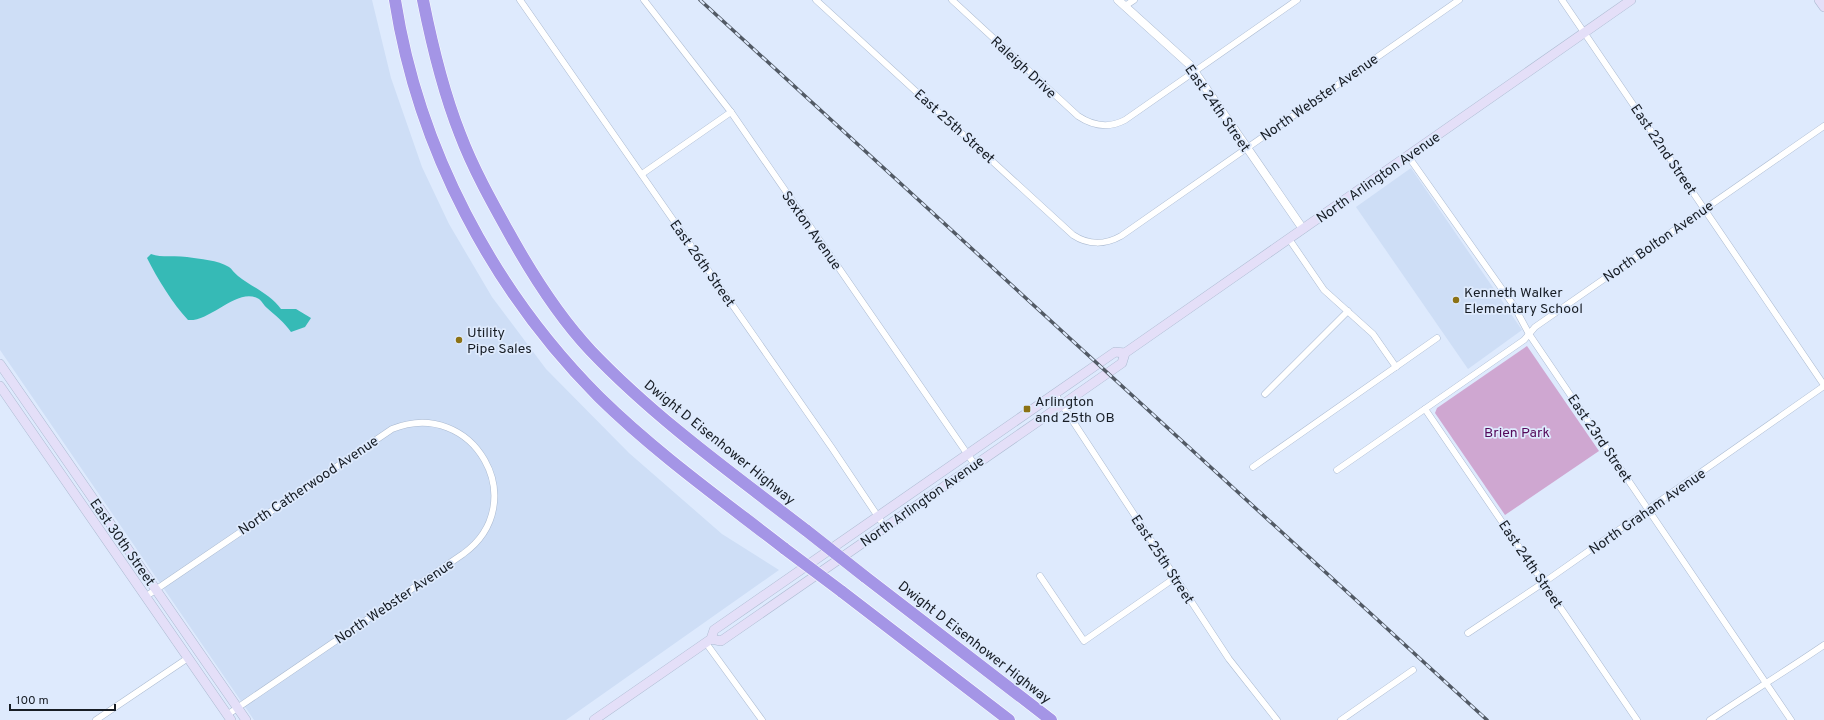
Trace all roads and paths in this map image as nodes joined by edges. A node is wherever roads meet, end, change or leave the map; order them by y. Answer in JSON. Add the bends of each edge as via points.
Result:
{"nodes":[{"id":1,"x":395,"y":0,"type":"edge"},
{"id":2,"x":423,"y":0,"type":"edge"},
{"id":3,"x":520,"y":0,"type":"edge"},
{"id":4,"x":644,"y":0,"type":"edge"},
{"id":5,"x":816,"y":0,"type":"edge"},
{"id":6,"x":952,"y":0,"type":"edge"},
{"id":7,"x":1118,"y":0,"type":"edge"},
{"id":8,"x":1134,"y":0,"type":"edge"},
{"id":9,"x":1297,"y":0,"type":"edge"},
{"id":10,"x":1459,"y":0,"type":"edge"},
{"id":11,"x":1562,"y":0,"type":"edge"},
{"id":12,"x":1631,"y":0,"type":"edge"},
{"id":13,"x":1819,"y":0,"type":"edge"},
{"id":14,"x":1125,"y":6,"type":"junction"},
{"id":15,"x":1824,"y":7,"type":"edge"},
{"id":16,"x":1585,"y":33,"type":"junction"},
{"id":17,"x":1194,"y":71,"type":"junction"},
{"id":18,"x":731,"y":112,"type":"junction"},
{"id":19,"x":1824,"y":126,"type":"edge"},
{"id":20,"x":1247,"y":148,"type":"junction"},
{"id":21,"x":1408,"y":156,"type":"junction"},
{"id":22,"x":642,"y":174,"type":"junction"},
{"id":23,"x":1705,"y":209,"type":"junction"},
{"id":24,"x":1303,"y":229,"type":"junction"},
{"id":25,"x":1289,"y":239,"type":"junction"},
{"id":26,"x":1098,"y":243,"type":"joint"},
{"id":27,"x":1348,"y":311,"type":"junction"},
{"id":28,"x":1529,"y":334,"type":"junction"},
{"id":29,"x":1437,"y":338,"type":"dead end"},
{"id":30,"x":1125,"y":353,"type":"junction"},
{"id":31,"x":0,"y":364,"type":"edge"},
{"id":32,"x":1396,"y":367,"type":"junction"},
{"id":33,"x":0,"y":386,"type":"edge"},
{"id":34,"x":1824,"y":386,"type":"edge"},
{"id":35,"x":1055,"y":394,"type":"junction"},
{"id":36,"x":1265,"y":394,"type":"dead end"},
{"id":37,"x":1062,"y":404,"type":"junction"},
{"id":38,"x":1425,"y":409,"type":"junction"},
{"id":39,"x":479,"y":451,"type":"joint"},
{"id":40,"x":968,"y":454,"type":"junction"},
{"id":41,"x":975,"y":465,"type":"junction"},
{"id":42,"x":1252,"y":467,"type":"dead end"},
{"id":43,"x":1337,"y":470,"type":"dead end"},
{"id":44,"x":1649,"y":509,"type":"junction"},
{"id":45,"x":878,"y":516,"type":"junction"},
{"id":46,"x":885,"y":527,"type":"junction"},
{"id":47,"x":1040,"y":576,"type":"dead end"},
{"id":48,"x":1176,"y":577,"type":"junction"},
{"id":49,"x":1544,"y":583,"type":"junction"},
{"id":50,"x":156,"y":589,"type":"junction"},
{"id":51,"x":145,"y":597,"type":"junction"},
{"id":52,"x":1468,"y":633,"type":"dead end"},
{"id":53,"x":709,"y":641,"type":"junction"},
{"id":54,"x":1824,"y":644,"type":"edge"},
{"id":55,"x":188,"y":658,"type":"junction"},
{"id":56,"x":1413,"y":670,"type":"dead end"},
{"id":57,"x":1766,"y":683,"type":"junction"},
{"id":58,"x":238,"y":708,"type":"junction"},
{"id":59,"x":229,"y":717,"type":"edge"},
{"id":60,"x":96,"y":720,"type":"edge"},
{"id":61,"x":246,"y":720,"type":"edge"},
{"id":62,"x":594,"y":720,"type":"edge"},
{"id":63,"x":762,"y":720,"type":"edge"},
{"id":64,"x":1009,"y":720,"type":"edge"},
{"id":65,"x":1051,"y":720,"type":"edge"},
{"id":66,"x":1277,"y":720,"type":"edge"},
{"id":67,"x":1341,"y":720,"type":"edge"},
{"id":68,"x":1637,"y":720,"type":"edge"},
{"id":69,"x":1710,"y":720,"type":"edge"},
{"id":70,"x":1791,"y":720,"type":"edge"}],
"edges":[{"from":1,"to":64,"type":"highway","bridge":true,"via":[[412,74],[438,152],[478,235],[521,304],[567,362],[652,446]]},
{"from":2,"to":65,"type":"highway","name":"Dwight D Eisenhower Highway","bridge":true,"via":[[431,40],[460,135],[482,184],[528,267],[557,309],[590,349],[675,429]]},
{"from":3,"to":22,"type":"street","name":"East 26th Street"},
{"from":4,"to":18,"type":"street","name":"Sexton Avenue"},
{"from":5,"to":26,"type":"street","name":"East 25th Street","via":[[1073,235]]},
{"from":6,"to":17,"type":"street","name":"Raleigh Drive","via":[[1078,116],[1089,123],[1101,126],[1125,120]]},
{"from":7,"to":14,"type":"street","name":"East 24th Street"},
{"from":8,"to":14,"type":"street"},
{"from":9,"to":17,"type":"street"},
{"from":10,"to":20,"type":"street","name":"North Webster Avenue"},
{"from":11,"to":16,"type":"street","name":"East 22nd Street"},
{"from":12,"to":16,"type":"main road","name":"North Arlington Avenue"},
{"from":13,"to":15,"type":"main road"},
{"from":14,"to":17,"type":"street","name":"East 24th Street"},
{"from":16,"to":21,"type":"main road","name":"North Arlington Avenue"},
{"from":16,"to":23,"type":"street","name":"East 22nd Street"},
{"from":17,"to":20,"type":"street","name":"East 24th Street"},
{"from":18,"to":22,"type":"street"},
{"from":18,"to":40,"type":"street","name":"Sexton Avenue"},
{"from":19,"to":23,"type":"street","name":"North Bolton Avenue"},
{"from":20,"to":24,"type":"street","name":"East 24th Street"},
{"from":20,"to":26,"type":"street","name":"North Webster Avenue","via":[[1121,236]]},
{"from":21,"to":24,"type":"main road","name":"North Arlington Avenue"},
{"from":21,"to":28,"type":"street","name":"East 23rd Street","via":[[1514,306]]},
{"from":22,"to":45,"type":"street","name":"East 26th Street"},
{"from":23,"to":28,"type":"street","name":"North Bolton Avenue","via":[[1535,327]]},
{"from":23,"to":34,"type":"street","name":"East 22nd Street"},
{"from":24,"to":25,"type":"main road","name":"North Arlington Avenue"},
{"from":25,"to":27,"type":"street","via":[[1318,283]]},
{"from":25,"to":30,"type":"main road","name":"North Arlington Avenue"},
{"from":27,"to":32,"type":"street","via":[[1373,334]]},
{"from":27,"to":36,"type":"street"},
{"from":28,"to":38,"type":"street","name":"North Bolton Avenue"},
{"from":28,"to":44,"type":"street","name":"East 23rd Street"},
{"from":29,"to":32,"type":"street"},
{"from":30,"to":35,"type":"main road","name":"North Arlington Avenue","via":[[1115,352]]},
{"from":30,"to":37,"type":"main road","name":"North Arlington Avenue","via":[[1122,363]]},
{"from":31,"to":50,"type":"main road","name":"East 30th Street"},
{"from":32,"to":42,"type":"street"},
{"from":33,"to":51,"type":"main road","name":"East 30th Street"},
{"from":34,"to":44,"type":"street","name":"North Graham Avenue"},
{"from":35,"to":37,"type":"street","name":"East 25th Street"},
{"from":35,"to":40,"type":"main road","name":"North Arlington Avenue"},
{"from":37,"to":41,"type":"main road","name":"North Arlington Avenue"},
{"from":37,"to":48,"type":"street","name":"East 25th Street"},
{"from":38,"to":43,"type":"street","name":"North Bolton Avenue"},
{"from":38,"to":49,"type":"street","name":"East 24th Street"},
{"from":39,"to":50,"type":"street","name":"North Catherwood Avenue","via":[[449,428],[414,423],[392,429]]},
{"from":39,"to":58,"type":"street","name":"North Webster Avenue","via":[[494,484],[494,503],[486,529],[475,544]]},
{"from":40,"to":41,"type":"street","name":"Sexton Avenue"},
{"from":40,"to":45,"type":"main road","name":"North Arlington Avenue"},
{"from":41,"to":46,"type":"main road","name":"North Arlington Avenue"},
{"from":44,"to":49,"type":"street","name":"North Graham Avenue"},
{"from":44,"to":57,"type":"street","name":"East 23rd Street"},
{"from":45,"to":46,"type":"street","name":"East 26th Street"},
{"from":45,"to":53,"type":"main road","name":"North Arlington Avenue","via":[[714,630]]},
{"from":46,"to":53,"type":"main road","name":"North Arlington Avenue","via":[[721,641]]},
{"from":47,"to":48,"type":"street","via":[[1084,641]]},
{"from":48,"to":66,"type":"street","name":"East 25th Street","via":[[1229,659]]},
{"from":49,"to":52,"type":"street","name":"North Graham Avenue"},
{"from":49,"to":68,"type":"street","name":"East 24th Street"},
{"from":50,"to":51,"type":"street","name":"North Catherwood Avenue"},
{"from":50,"to":58,"type":"main road","name":"East 30th Street"},
{"from":51,"to":55,"type":"main road","name":"East 30th Street"},
{"from":53,"to":62,"type":"main road","name":"North Arlington Avenue"},
{"from":53,"to":63,"type":"street"},
{"from":54,"to":57,"type":"street"},
{"from":55,"to":59,"type":"main road","name":"East 30th Street"},
{"from":55,"to":60,"type":"street"},
{"from":56,"to":67,"type":"street"},
{"from":57,"to":69,"type":"street"},
{"from":57,"to":70,"type":"street","name":"East 23rd Street"},
{"from":58,"to":59,"type":"street","name":"North Webster Avenue"},
{"from":58,"to":61,"type":"main road","name":"East 30th Street"}]}
